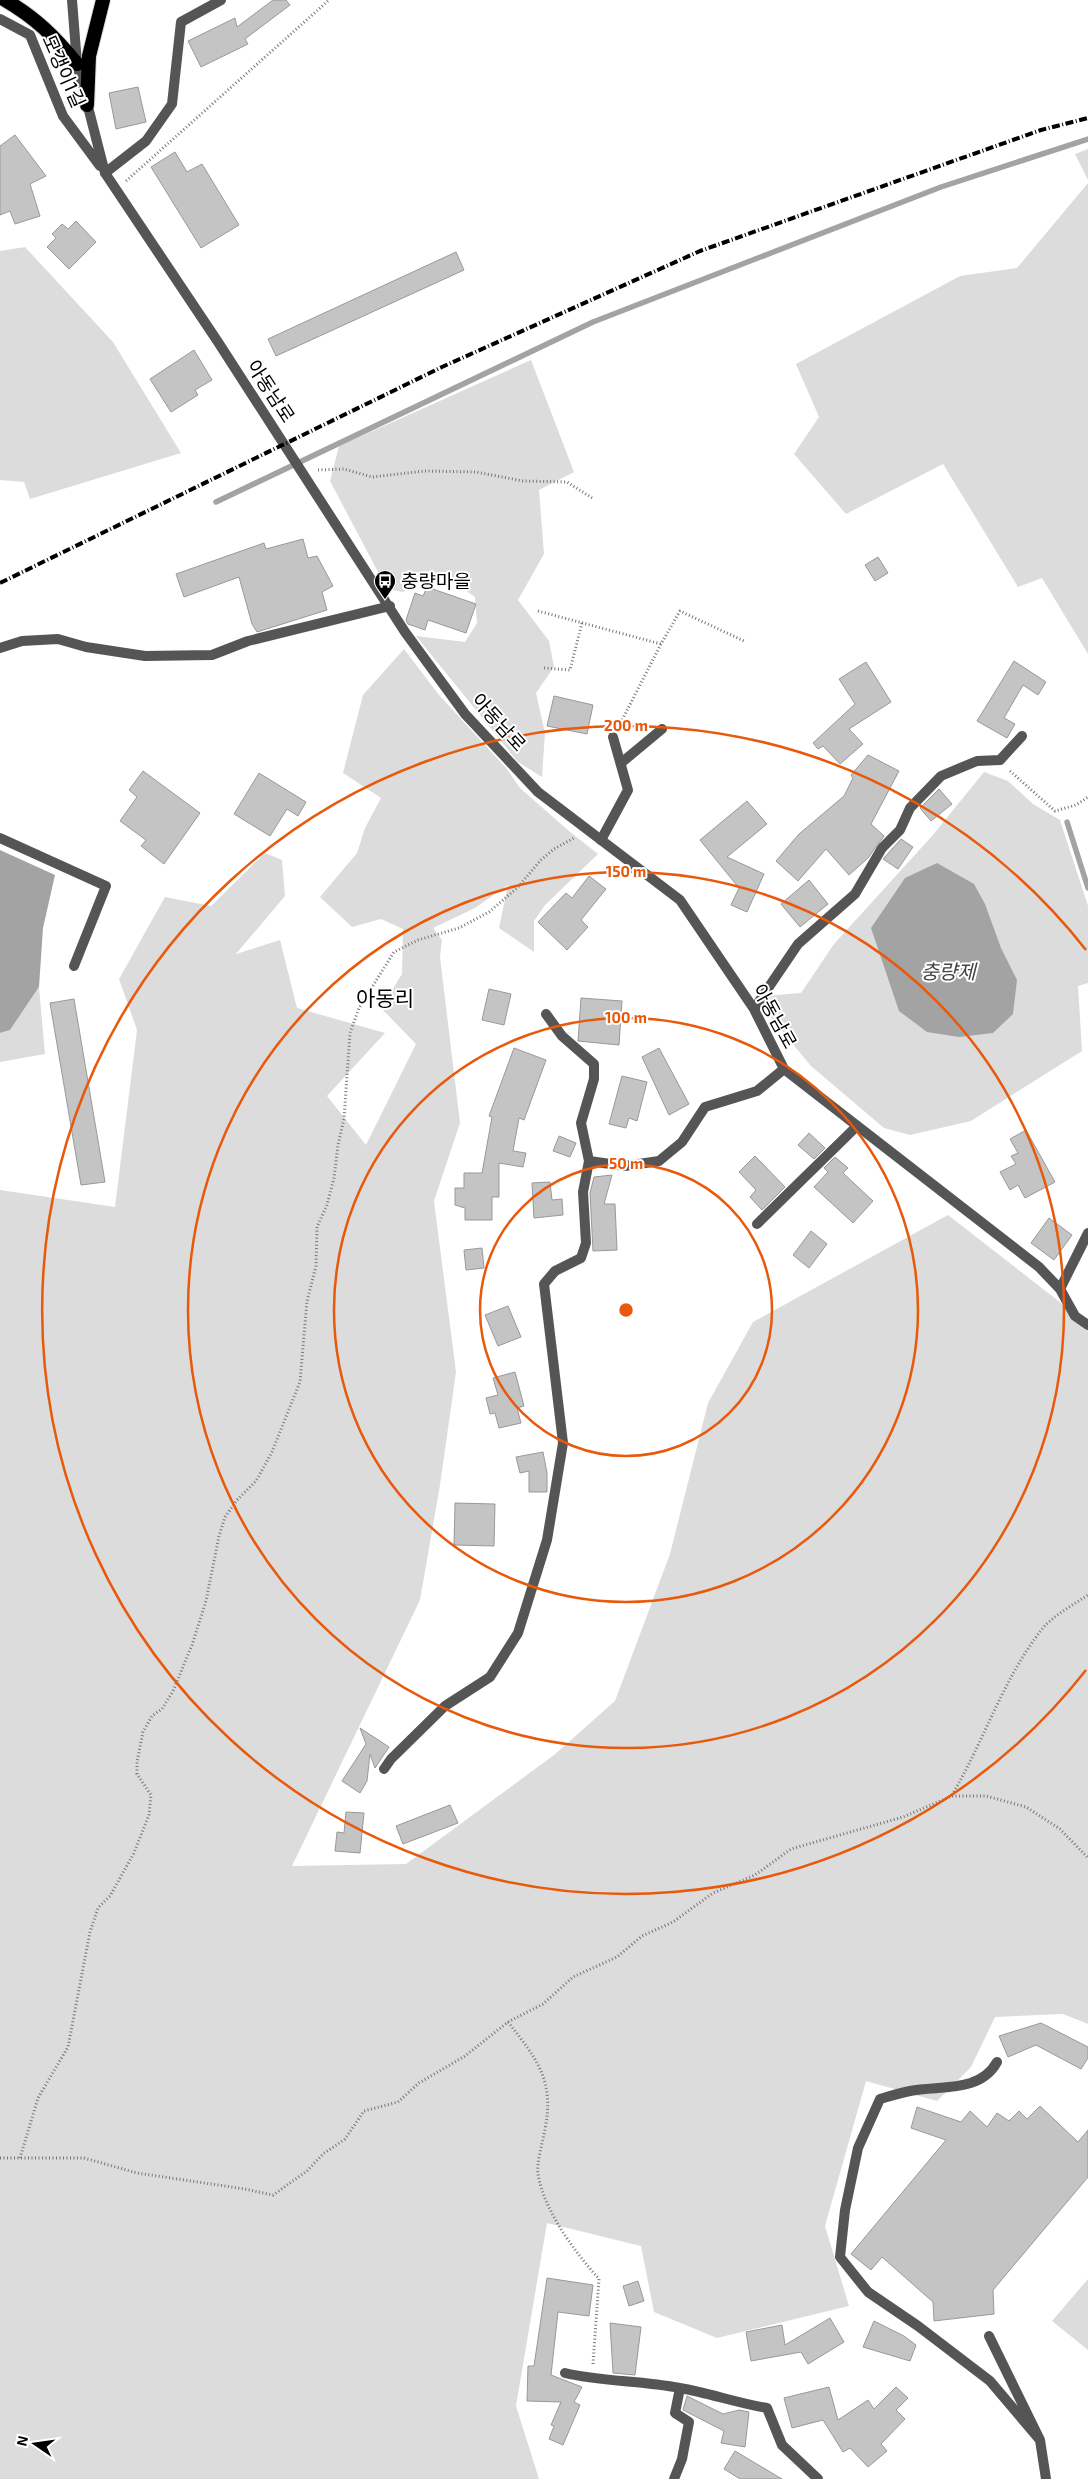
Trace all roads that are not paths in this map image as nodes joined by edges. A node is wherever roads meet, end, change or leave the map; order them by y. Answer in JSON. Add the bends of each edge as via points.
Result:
{"nodes":[{"id":1,"x":5,"y":0,"type":"edge"},
{"id":2,"x":72,"y":0,"type":"edge"},
{"id":3,"x":103,"y":0,"type":"edge"},
{"id":4,"x":221,"y":0,"type":"edge"},
{"id":5,"x":0,"y":19,"type":"edge"},
{"id":6,"x":77,"y":64,"type":"junction"},
{"id":7,"x":87,"y":104,"type":"junction"},
{"id":8,"x":105,"y":173,"type":"junction"},
{"id":9,"x":390,"y":606,"type":"junction"},
{"id":10,"x":0,"y":648,"type":"edge"},
{"id":11,"x":662,"y":729,"type":"dead end"},
{"id":12,"x":1022,"y":736,"type":"dead end"},
{"id":13,"x":613,"y":738,"type":"road end"},
{"id":14,"x":620,"y":763,"type":"junction"},
{"id":15,"x":0,"y":838,"type":"edge"},
{"id":16,"x":601,"y":840,"type":"junction"},
{"id":17,"x":74,"y":966,"type":"dead end"},
{"id":18,"x":754,"y":1009,"type":"junction"},
{"id":19,"x":546,"y":1014,"type":"dead end"},
{"id":20,"x":784,"y":1069,"type":"junction"},
{"id":21,"x":857,"y":1126,"type":"junction"},
{"id":22,"x":589,"y":1161,"type":"junction"},
{"id":23,"x":757,"y":1224,"type":"dead end"},
{"id":24,"x":1088,"y":1233,"type":"edge"},
{"id":25,"x":1060,"y":1289,"type":"junction"},
{"id":26,"x":1088,"y":1325,"type":"edge"},
{"id":27,"x":384,"y":1770,"type":"dead end"},
{"id":28,"x":997,"y":2062,"type":"dead end"},
{"id":29,"x":989,"y":2336,"type":"dead end"},
{"id":30,"x":565,"y":2373,"type":"dead end"},
{"id":31,"x":680,"y":2388,"type":"junction"},
{"id":32,"x":1040,"y":2440,"type":"junction"},
{"id":33,"x":674,"y":2479,"type":"edge"},
{"id":34,"x":818,"y":2479,"type":"edge"},
{"id":35,"x":1046,"y":2479,"type":"edge"}],
"edges":[{"from":1,"to":6,"type":"highway","via":[[26,12],[52,34]]},
{"from":2,"to":6,"type":"street","name":"아동남로"},
{"from":3,"to":7,"type":"highway","via":[[89,56]]},
{"from":4,"to":8,"type":"street","via":[[181,22],[172,104],[146,141]]},
{"from":5,"to":8,"type":"street","name":"모갱이1길","via":[[30,35],[63,116]]},
{"from":6,"to":7,"type":"street","name":"아동남로"},
{"from":7,"to":8,"type":"street","name":"아동남로"},
{"from":8,"to":9,"type":"street","name":"아동남로"},
{"from":9,"to":10,"type":"street","via":[[248,641],[212,655],[145,656],[58,639],[22,641]]},
{"from":9,"to":16,"type":"street","name":"아동남로","via":[[465,714],[538,792]]},
{"from":11,"to":14,"type":"street"},
{"from":12,"to":18,"type":"street","via":[[1000,760],[976,761],[941,776],[910,808],[900,830],[882,848],[855,894],[798,944]]},
{"from":13,"to":14,"type":"street"},
{"from":14,"to":16,"type":"street","via":[[628,790]]},
{"from":15,"to":17,"type":"street","via":[[106,886]]},
{"from":16,"to":18,"type":"street","name":"아동남로","via":[[680,900]]},
{"from":18,"to":20,"type":"street","name":"아동남로"},
{"from":19,"to":22,"type":"street","via":[[562,1036],[594,1064],[594,1079],[581,1123]]},
{"from":20,"to":21,"type":"street","name":"아동남로"},
{"from":20,"to":22,"type":"street","via":[[757,1091],[705,1107],[682,1142],[659,1161],[625,1166]]},
{"from":21,"to":23,"type":"street"},
{"from":21,"to":25,"type":"street","name":"아동남로","via":[[1039,1267]]},
{"from":22,"to":27,"type":"street","via":[[583,1192],[586,1243],[581,1258],[554,1271],[544,1284],[563,1443],[547,1540],[518,1633],[490,1677],[445,1706],[391,1759]]},
{"from":24,"to":25,"type":"street"},
{"from":25,"to":26,"type":"street","name":"아동남로","via":[[1075,1316]]},
{"from":28,"to":32,"type":"street","via":[[991,2074],[955,2088],[911,2091],[880,2099],[858,2148],[845,2210],[840,2257],[868,2292],[990,2381]]},
{"from":29,"to":32,"type":"street"},
{"from":30,"to":31,"type":"street","via":[[592,2380]]},
{"from":31,"to":33,"type":"street","via":[[674,2413],[689,2422],[682,2459]]},
{"from":31,"to":34,"type":"street","via":[[766,2408],[782,2445]]},
{"from":32,"to":35,"type":"street"}]}
